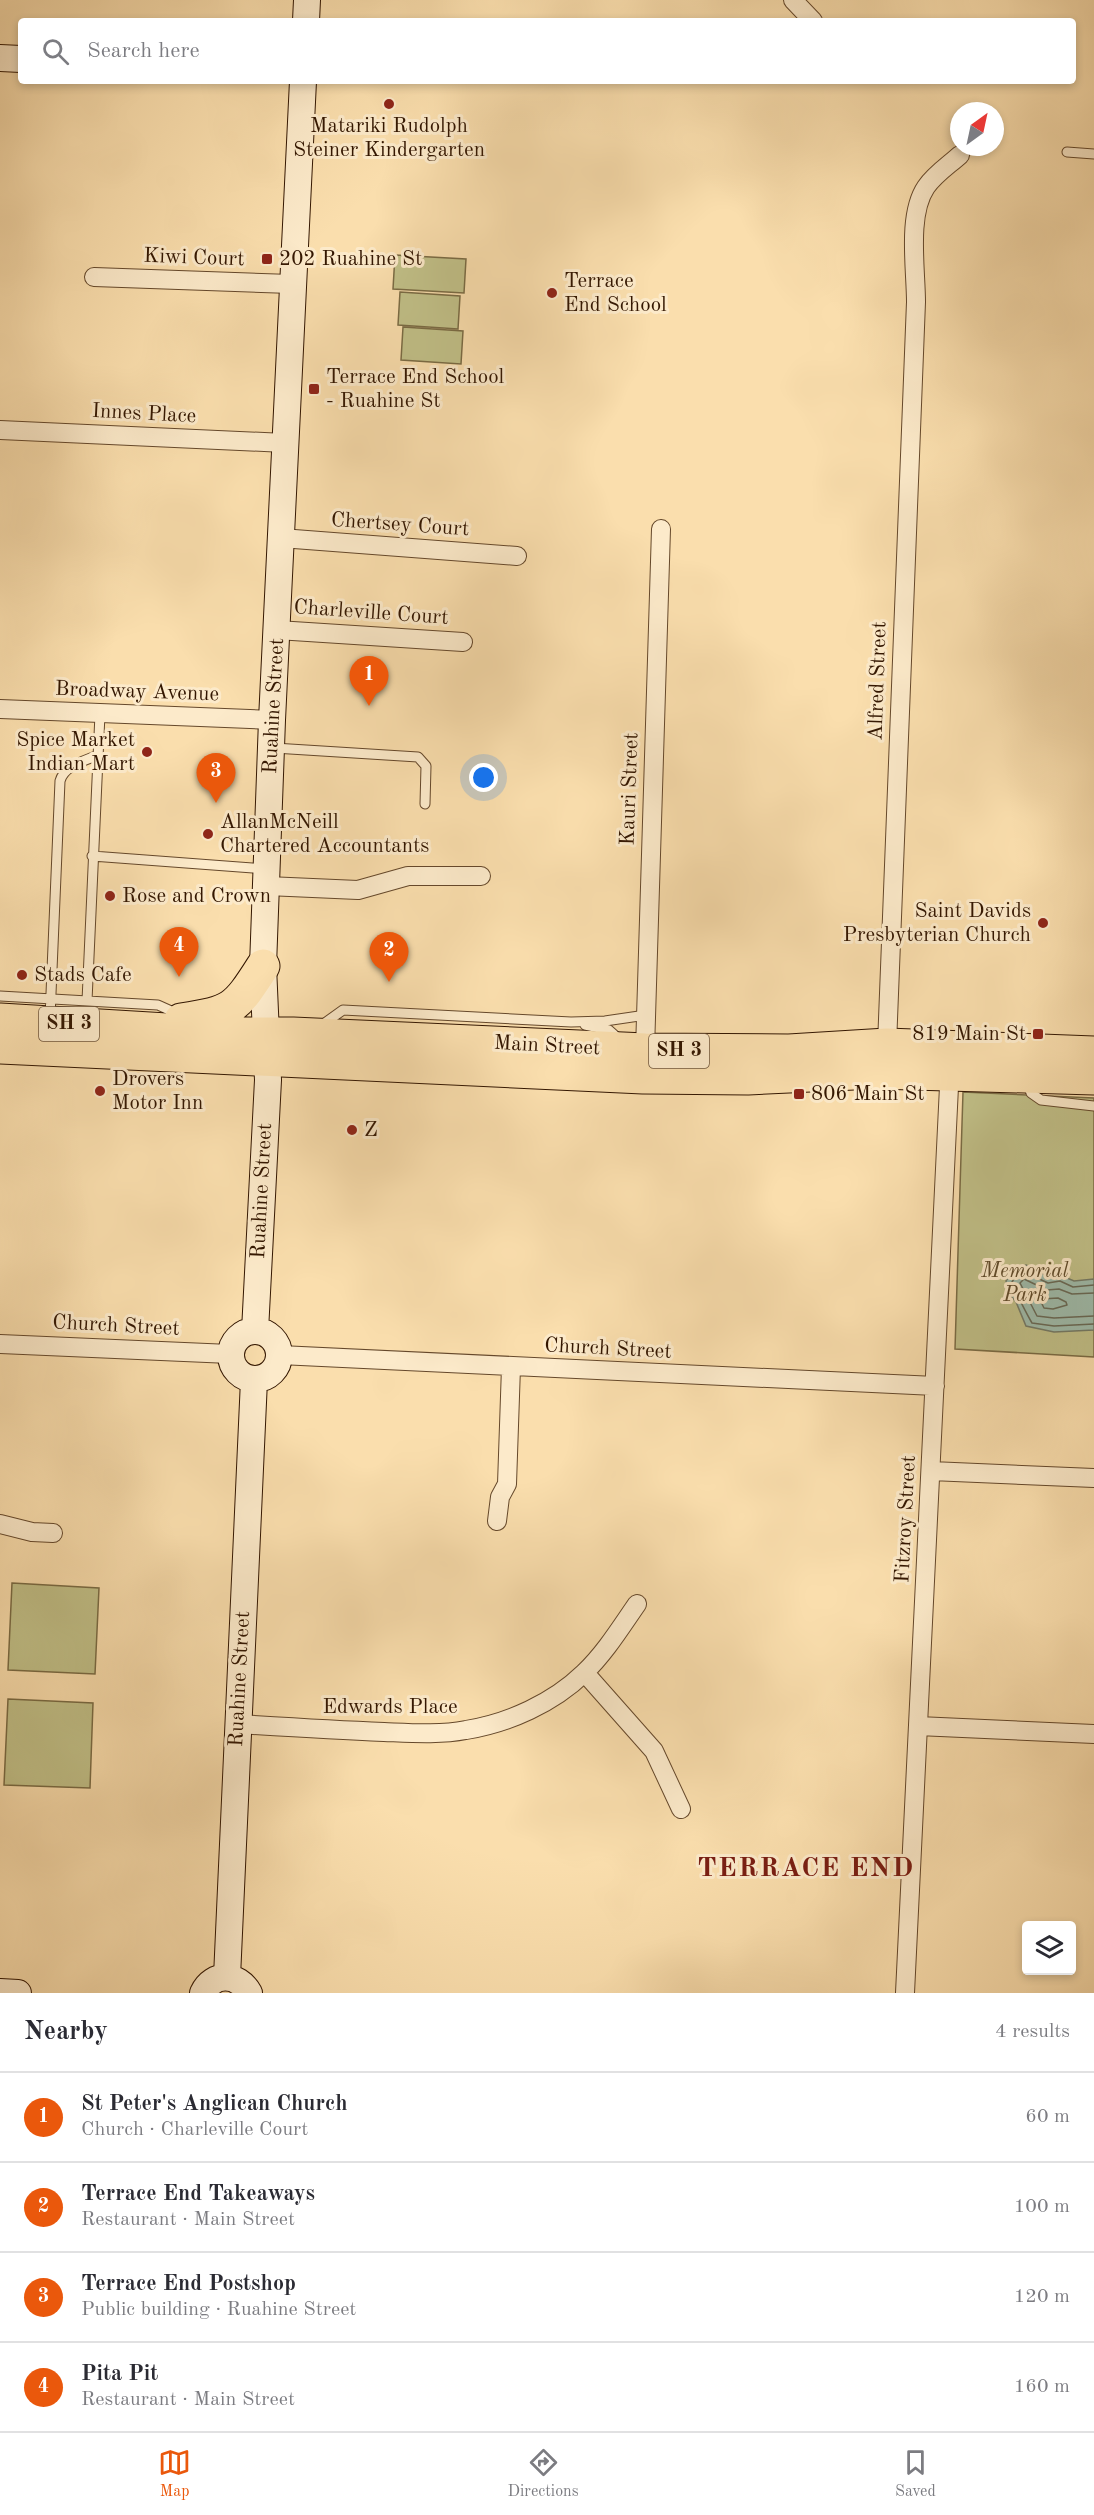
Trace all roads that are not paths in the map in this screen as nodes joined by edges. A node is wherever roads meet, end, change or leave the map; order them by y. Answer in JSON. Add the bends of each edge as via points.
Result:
{"nodes":[{"id":1,"x":307,"y":0,"type":"edge"},
{"id":2,"x":793,"y":0,"type":"edge"},
{"id":3,"x":306,"y":18,"type":"edge"},
{"id":4,"x":810,"y":18,"type":"edge"},
{"id":5,"x":0,"y":58,"type":"edge"},
{"id":6,"x":18,"y":59,"type":"edge"},
{"id":7,"x":303,"y":84,"type":"edge"},
{"id":8,"x":1066,"y":152,"type":"dead end"},
{"id":9,"x":1094,"y":154,"type":"edge"},
{"id":10,"x":959,"y":156,"type":"edge"},
{"id":11,"x":94,"y":277,"type":"dead end"},
{"id":12,"x":291,"y":284,"type":"junction"},
{"id":13,"x":0,"y":430,"type":"edge"},
{"id":14,"x":285,"y":443,"type":"junction"},
{"id":15,"x":661,"y":529,"type":"dead end"},
{"id":16,"x":281,"y":538,"type":"junction"},
{"id":17,"x":517,"y":556,"type":"dead end"},
{"id":18,"x":277,"y":630,"type":"junction"},
{"id":19,"x":463,"y":642,"type":"dead end"},
{"id":20,"x":0,"y":709,"type":"edge"},
{"id":21,"x":100,"y":714,"type":"junction"},
{"id":22,"x":272,"y":720,"type":"junction"},
{"id":23,"x":271,"y":748,"type":"junction"},
{"id":24,"x":98,"y":755,"type":"junction"},
{"id":25,"x":425,"y":804,"type":"dead end"},
{"id":26,"x":92,"y":856,"type":"junction"},
{"id":27,"x":481,"y":876,"type":"dead end"},
{"id":28,"x":268,"y":878,"type":"junction"},
{"id":29,"x":263,"y":966,"type":"junction"},
{"id":30,"x":0,"y":996,"type":"edge"},
{"id":31,"x":87,"y":1001,"type":"junction"},
{"id":32,"x":50,"y":1011,"type":"junction"},
{"id":33,"x":646,"y":1015,"type":"junction"},
{"id":34,"x":189,"y":1019,"type":"junction"},
{"id":35,"x":0,"y":1020,"type":"edge"},
{"id":36,"x":572,"y":1022,"type":"junction"},
{"id":37,"x":137,"y":1027,"type":"junction"},
{"id":38,"x":308,"y":1035,"type":"junction"},
{"id":39,"x":887,"y":1045,"type":"junction"},
{"id":40,"x":0,"y":1047,"type":"edge"},
{"id":41,"x":266,"y":1047,"type":"junction"},
{"id":42,"x":638,"y":1050,"type":"junction"},
{"id":43,"x":1094,"y":1053,"type":"edge"},
{"id":44,"x":950,"y":1059,"type":"junction"},
{"id":45,"x":1025,"y":1075,"type":"junction"},
{"id":46,"x":1094,"y":1078,"type":"edge"},
{"id":47,"x":1094,"y":1106,"type":"edge"},
{"id":48,"x":255,"y":1331,"type":"junction"},
{"id":49,"x":0,"y":1344,"type":"edge"},
{"id":50,"x":230,"y":1354,"type":"junction"},
{"id":51,"x":280,"y":1355,"type":"junction"},
{"id":52,"x":511,"y":1367,"type":"junction"},
{"id":53,"x":255,"y":1380,"type":"junction"},
{"id":54,"x":935,"y":1386,"type":"junction"},
{"id":55,"x":931,"y":1471,"type":"junction"},
{"id":56,"x":1094,"y":1478,"type":"edge"},
{"id":57,"x":497,"y":1521,"type":"dead end"},
{"id":58,"x":0,"y":1524,"type":"edge"},
{"id":59,"x":53,"y":1533,"type":"dead end"},
{"id":60,"x":637,"y":1604,"type":"dead end"},
{"id":61,"x":585,"y":1673,"type":"junction"},
{"id":62,"x":238,"y":1724,"type":"junction"},
{"id":63,"x":918,"y":1726,"type":"junction"},
{"id":64,"x":1094,"y":1734,"type":"edge"},
{"id":65,"x":681,"y":1809,"type":"dead end"},
{"id":66,"x":227,"y":1977,"type":"junction"},
{"id":67,"x":0,"y":1992,"type":"edge"},
{"id":68,"x":18,"y":1993,"type":"edge"},
{"id":69,"x":202,"y":1993,"type":"edge"},
{"id":70,"x":249,"y":1993,"type":"edge"},
{"id":71,"x":905,"y":1993,"type":"edge"}],
"edges":[{"from":1,"to":3,"type":"street"},
{"from":2,"to":4,"type":"street"},
{"from":5,"to":6,"type":"street"},
{"from":7,"to":12,"type":"street","name":"Ruahine Street"},
{"from":8,"to":9,"type":"lane"},
{"from":10,"to":39,"type":"street","name":"Alfred Street","via":[[927,185],[918,204],[915,236]]},
{"from":11,"to":12,"type":"street","name":"Kiwi Court"},
{"from":12,"to":14,"type":"street","name":"Ruahine Street"},
{"from":13,"to":14,"type":"street","name":"Innes Place"},
{"from":14,"to":16,"type":"street","name":"Ruahine Street"},
{"from":15,"to":33,"type":"street","name":"Kauri Street"},
{"from":16,"to":17,"type":"street","name":"Chertsey Court"},
{"from":16,"to":18,"type":"street","name":"Ruahine Street"},
{"from":18,"to":19,"type":"street","name":"Charleville Court"},
{"from":18,"to":22,"type":"street","name":"Ruahine Street"},
{"from":20,"to":21,"type":"street","name":"Broadway Avenue"},
{"from":21,"to":22,"type":"street","name":"Broadway Avenue"},
{"from":21,"to":24,"type":"lane"},
{"from":22,"to":23,"type":"street","name":"Ruahine Street"},
{"from":23,"to":25,"type":"lane","via":[[418,757],[426,766]]},
{"from":23,"to":28,"type":"street","name":"Ruahine Street"},
{"from":24,"to":26,"type":"lane"},
{"from":24,"to":32,"type":"lane","via":[[69,768],[60,781]]},
{"from":26,"to":28,"type":"lane","via":[[157,861]]},
{"from":26,"to":31,"type":"lane"},
{"from":27,"to":28,"type":"street","via":[[408,876],[358,890]]},
{"from":28,"to":29,"type":"street","name":"Ruahine Street"},
{"from":29,"to":34,"type":"highway","via":[[237,1004],[220,1013]]},
{"from":29,"to":41,"type":"street","name":"Ruahine Street"},
{"from":30,"to":32,"type":"lane"},
{"from":31,"to":32,"type":"lane"},
{"from":31,"to":34,"type":"lane","via":[[158,1005]]},
{"from":32,"to":35,"type":"highway","name":"Main Street","number":"SH 3"},
{"from":32,"to":37,"type":"highway","name":"Main Street","number":"SH 3"},
{"from":33,"to":36,"type":"lane"},
{"from":33,"to":42,"type":"street","name":"Kauri Street"},
{"from":34,"to":37,"type":"highway"},
{"from":36,"to":38,"type":"lane","via":[[343,1010]]},
{"from":36,"to":42,"type":"lane","via":[[609,1030]]},
{"from":37,"to":41,"type":"highway","name":"Main Street","number":"SH 3"},
{"from":38,"to":41,"type":"highway","name":"Main Street","number":"SH 3"},
{"from":38,"to":42,"type":"highway","name":"Main Street","number":"SH 3"},
{"from":39,"to":42,"type":"highway","name":"Main Street","number":"SH 3","via":[[789,1051]]},
{"from":39,"to":44,"type":"highway","name":"Main Street","number":"SH 3"},
{"from":40,"to":41,"type":"highway","name":"Main Street","number":"SH 3"},
{"from":41,"to":44,"type":"highway","name":"Main Street","number":"SH 3","via":[[691,1078],[876,1072]]},
{"from":41,"to":48,"type":"street","name":"Ruahine Street","via":[[268,1080]]},
{"from":43,"to":44,"type":"highway","name":"Main Street","number":"SH 3"},
{"from":44,"to":45,"type":"highway","name":"Main Street","number":"SH 3"},
{"from":44,"to":54,"type":"street","name":"Fitzroy Street"},
{"from":45,"to":46,"type":"highway","name":"Main Street","number":"SH 3"},
{"from":45,"to":47,"type":"lane","via":[[1031,1093],[1041,1100]]},
{"from":48,"to":50,"type":"street","via":[[238,1338]]},
{"from":48,"to":51,"type":"street","via":[[264,1332],[276,1342]]},
{"from":49,"to":50,"type":"street","name":"Church Street"},
{"from":50,"to":53,"type":"street","via":[[234,1368]]},
{"from":51,"to":52,"type":"street","name":"Church Street"},
{"from":51,"to":53,"type":"street","via":[[267,1378]]},
{"from":52,"to":54,"type":"street","name":"Church Street"},
{"from":52,"to":57,"type":"street","via":[[507,1484],[500,1497]]},
{"from":53,"to":62,"type":"street","name":"Ruahine Street"},
{"from":54,"to":55,"type":"street","name":"Fitzroy Street"},
{"from":55,"to":56,"type":"street"},
{"from":55,"to":63,"type":"street","name":"Fitzroy Street"},
{"from":58,"to":59,"type":"street"},
{"from":60,"to":61,"type":"street","name":"Edwards Place"},
{"from":61,"to":62,"type":"street","name":"Edwards Place","via":[[528,1711],[465,1730],[410,1733]]},
{"from":61,"to":65,"type":"street","via":[[654,1751]]},
{"from":62,"to":66,"type":"street","name":"Ruahine Street"},
{"from":63,"to":64,"type":"street"},
{"from":63,"to":71,"type":"street","name":"Fitzroy Street"},
{"from":66,"to":69,"type":"street","via":[[214,1980]]},
{"from":66,"to":70,"type":"street","via":[[239,1981]]},
{"from":67,"to":68,"type":"street"}]}
